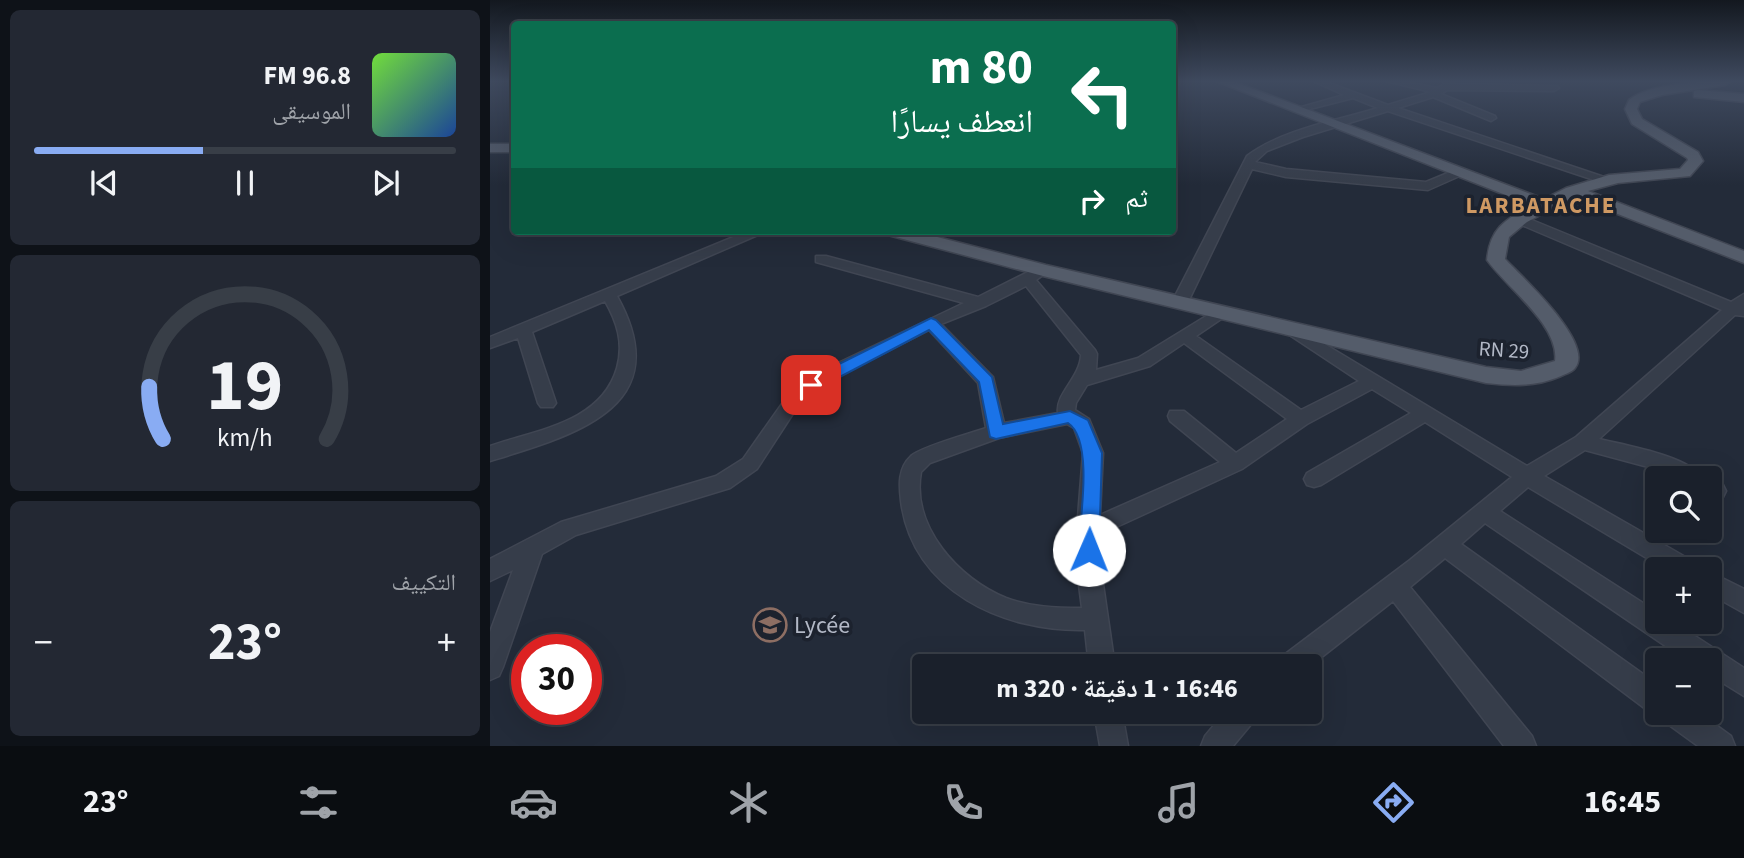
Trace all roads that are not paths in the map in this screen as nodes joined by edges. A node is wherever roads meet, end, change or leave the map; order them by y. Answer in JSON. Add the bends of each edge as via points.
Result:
{"nodes":[{"id":1,"x":1317,"y":116,"type":"edge"},
{"id":2,"x":1364,"y":116,"type":"edge"},
{"id":3,"x":1412,"y":116,"type":"edge"},
{"id":4,"x":1488,"y":116,"type":"edge"},
{"id":5,"x":1634,"y":116,"type":"edge"},
{"id":6,"x":1491,"y":118,"type":"dead end"},
{"id":7,"x":1339,"y":124,"type":"junction"},
{"id":8,"x":490,"y":148,"type":"edge"},
{"id":9,"x":511,"y":148,"type":"edge"},
{"id":10,"x":1247,"y":164,"type":"junction"},
{"id":11,"x":1460,"y":172,"type":"junction"},
{"id":12,"x":1607,"y":180,"type":"junction"},
{"id":13,"x":1572,"y":191,"type":"junction"},
{"id":14,"x":1545,"y":205,"type":"junction"},
{"id":15,"x":1522,"y":219,"type":"junction"},
{"id":16,"x":750,"y":235,"type":"edge"},
{"id":17,"x":907,"y":235,"type":"edge"},
{"id":18,"x":1744,"y":257,"type":"edge"},
{"id":19,"x":821,"y":260,"type":"dead end"},
{"id":20,"x":1035,"y":274,"type":"junction"},
{"id":21,"x":609,"y":294,"type":"junction"},
{"id":22,"x":1180,"y":302,"type":"junction"},
{"id":23,"x":981,"y":303,"type":"junction"},
{"id":24,"x":1740,"y":307,"type":"edge"},
{"id":25,"x":1221,"y":312,"type":"junction"},
{"id":26,"x":931,"y":323,"type":"junction"},
{"id":27,"x":1287,"y":328,"type":"junction"},
{"id":28,"x":523,"y":329,"type":"junction"},
{"id":29,"x":1184,"y":335,"type":"junction"},
{"id":30,"x":490,"y":343,"type":"edge"},
{"id":31,"x":1080,"y":381,"type":"junction"},
{"id":32,"x":1373,"y":381,"type":"junction"},
{"id":33,"x":547,"y":403,"type":"dead end"},
{"id":34,"x":1426,"y":413,"type":"junction"},
{"id":35,"x":1177,"y":416,"type":"dead end"},
{"id":36,"x":1070,"y":417,"type":"junction"},
{"id":37,"x":1300,"y":419,"type":"junction"},
{"id":38,"x":996,"y":432,"type":"junction"},
{"id":39,"x":1583,"y":442,"type":"junction"},
{"id":40,"x":490,"y":454,"type":"edge"},
{"id":41,"x":1235,"y":464,"type":"junction"},
{"id":42,"x":1671,"y":466,"type":"edge"},
{"id":43,"x":1527,"y":476,"type":"junction"},
{"id":44,"x":1314,"y":480,"type":"dead end"},
{"id":45,"x":1484,"y":511,"type":"junction"},
{"id":46,"x":1088,"y":530,"type":"junction"},
{"id":47,"x":1445,"y":545,"type":"junction"},
{"id":48,"x":534,"y":546,"type":"junction"},
{"id":49,"x":1665,"y":557,"type":"edge"},
{"id":50,"x":490,"y":571,"type":"edge"},
{"id":51,"x":1394,"y":584,"type":"junction"},
{"id":52,"x":1722,"y":589,"type":"edge"},
{"id":53,"x":1744,"y":603,"type":"edge"},
{"id":54,"x":1096,"y":618,"type":"junction"},
{"id":55,"x":1691,"y":648,"type":"edge"},
{"id":56,"x":1100,"y":654,"type":"edge"},
{"id":57,"x":1305,"y":654,"type":"edge"},
{"id":58,"x":490,"y":667,"type":"edge"},
{"id":59,"x":1722,"y":669,"type":"edge"},
{"id":60,"x":1744,"y":683,"type":"edge"},
{"id":61,"x":1645,"y":690,"type":"edge"},
{"id":62,"x":1110,"y":724,"type":"edge"},
{"id":63,"x":1233,"y":724,"type":"edge"},
{"id":64,"x":1693,"y":725,"type":"edge"},
{"id":65,"x":1114,"y":746,"type":"edge"},
{"id":66,"x":1215,"y":746,"type":"edge"},
{"id":67,"x":1522,"y":746,"type":"edge"},
{"id":68,"x":1721,"y":746,"type":"edge"}],
"edges":[{"from":1,"to":7,"type":"main road"},
{"from":2,"to":7,"type":"street"},
{"from":3,"to":12,"type":"street"},
{"from":4,"to":6,"type":"street"},
{"from":5,"to":12,"type":"main road","name":"RN 29","number":"RN 29","via":[[1696,161],[1685,173],[1672,176]]},
{"from":7,"to":10,"type":"street","via":[[1262,149]]},
{"from":7,"to":11,"type":"main road"},
{"from":8,"to":9,"type":"main road"},
{"from":10,"to":11,"type":"street","via":[[1286,173],[1427,186]]},
{"from":10,"to":22,"type":"street"},
{"from":11,"to":14,"type":"main road"},
{"from":12,"to":13,"type":"main road","name":"RN 29","number":"RN 29"},
{"from":13,"to":14,"type":"main road","name":"RN 29","number":"RN 29"},
{"from":13,"to":18,"type":"main road"},
{"from":14,"to":15,"type":"main road","name":"RN 29","number":"RN 29"},
{"from":15,"to":24,"type":"street"},
{"from":15,"to":27,"type":"main road","name":"RN 29","number":"RN 29","via":[[1501,235],[1496,260],[1549,317],[1568,349],[1566,365],[1521,379],[1486,375]]},
{"from":16,"to":21,"type":"street"},
{"from":17,"to":20,"type":"main road","name":"RN 29","number":"RN 29"},
{"from":19,"to":23,"type":"street"},
{"from":20,"to":22,"type":"main road","name":"RN 29","number":"RN 29"},
{"from":20,"to":23,"type":"street"},
{"from":20,"to":31,"type":"street","via":[[1089,354],[1089,367]]},
{"from":21,"to":28,"type":"street"},
{"from":21,"to":40,"type":"street","via":[[624,323],[628,344],[626,369],[614,393],[585,419]]},
{"from":22,"to":25,"type":"main road","name":"RN 29","number":"RN 29"},
{"from":23,"to":26,"type":"street"},
{"from":24,"to":39,"type":"street"},
{"from":25,"to":27,"type":"main road","name":"RN 29","number":"RN 29"},
{"from":25,"to":29,"type":"street"},
{"from":26,"to":38,"type":"street","via":[[987,380]]},
{"from":26,"to":48,"type":"street","via":[[811,385],[792,402],[762,450],[738,475],[569,528]]},
{"from":27,"to":32,"type":"street"},
{"from":28,"to":30,"type":"street"},
{"from":28,"to":33,"type":"street"},
{"from":29,"to":31,"type":"street","via":[[1144,362]]},
{"from":29,"to":37,"type":"street"},
{"from":31,"to":36,"type":"street","via":[[1067,403]]},
{"from":32,"to":34,"type":"street"},
{"from":32,"to":37,"type":"street"},
{"from":34,"to":43,"type":"street"},
{"from":34,"to":44,"type":"street"},
{"from":35,"to":41,"type":"street"},
{"from":36,"to":38,"type":"street"},
{"from":36,"to":46,"type":"street","via":[[1082,424],[1093,453]]},
{"from":37,"to":41,"type":"street"},
{"from":38,"to":54,"type":"street","via":[[915,463],[909,480],[917,526],[947,572],[998,607],[1065,621]]},
{"from":39,"to":42,"type":"street"},
{"from":39,"to":43,"type":"street"},
{"from":41,"to":46,"type":"street"},
{"from":43,"to":45,"type":"street"},
{"from":43,"to":49,"type":"street"},
{"from":45,"to":47,"type":"street"},
{"from":45,"to":55,"type":"street"},
{"from":46,"to":54,"type":"street"},
{"from":47,"to":51,"type":"street"},
{"from":47,"to":61,"type":"street"},
{"from":48,"to":50,"type":"street"},
{"from":48,"to":58,"type":"street"},
{"from":51,"to":57,"type":"street"},
{"from":51,"to":67,"type":"street"},
{"from":52,"to":53,"type":"street"},
{"from":54,"to":56,"type":"street"},
{"from":59,"to":60,"type":"street"},
{"from":62,"to":65,"type":"street"},
{"from":63,"to":66,"type":"street"},
{"from":64,"to":68,"type":"street"}]}
